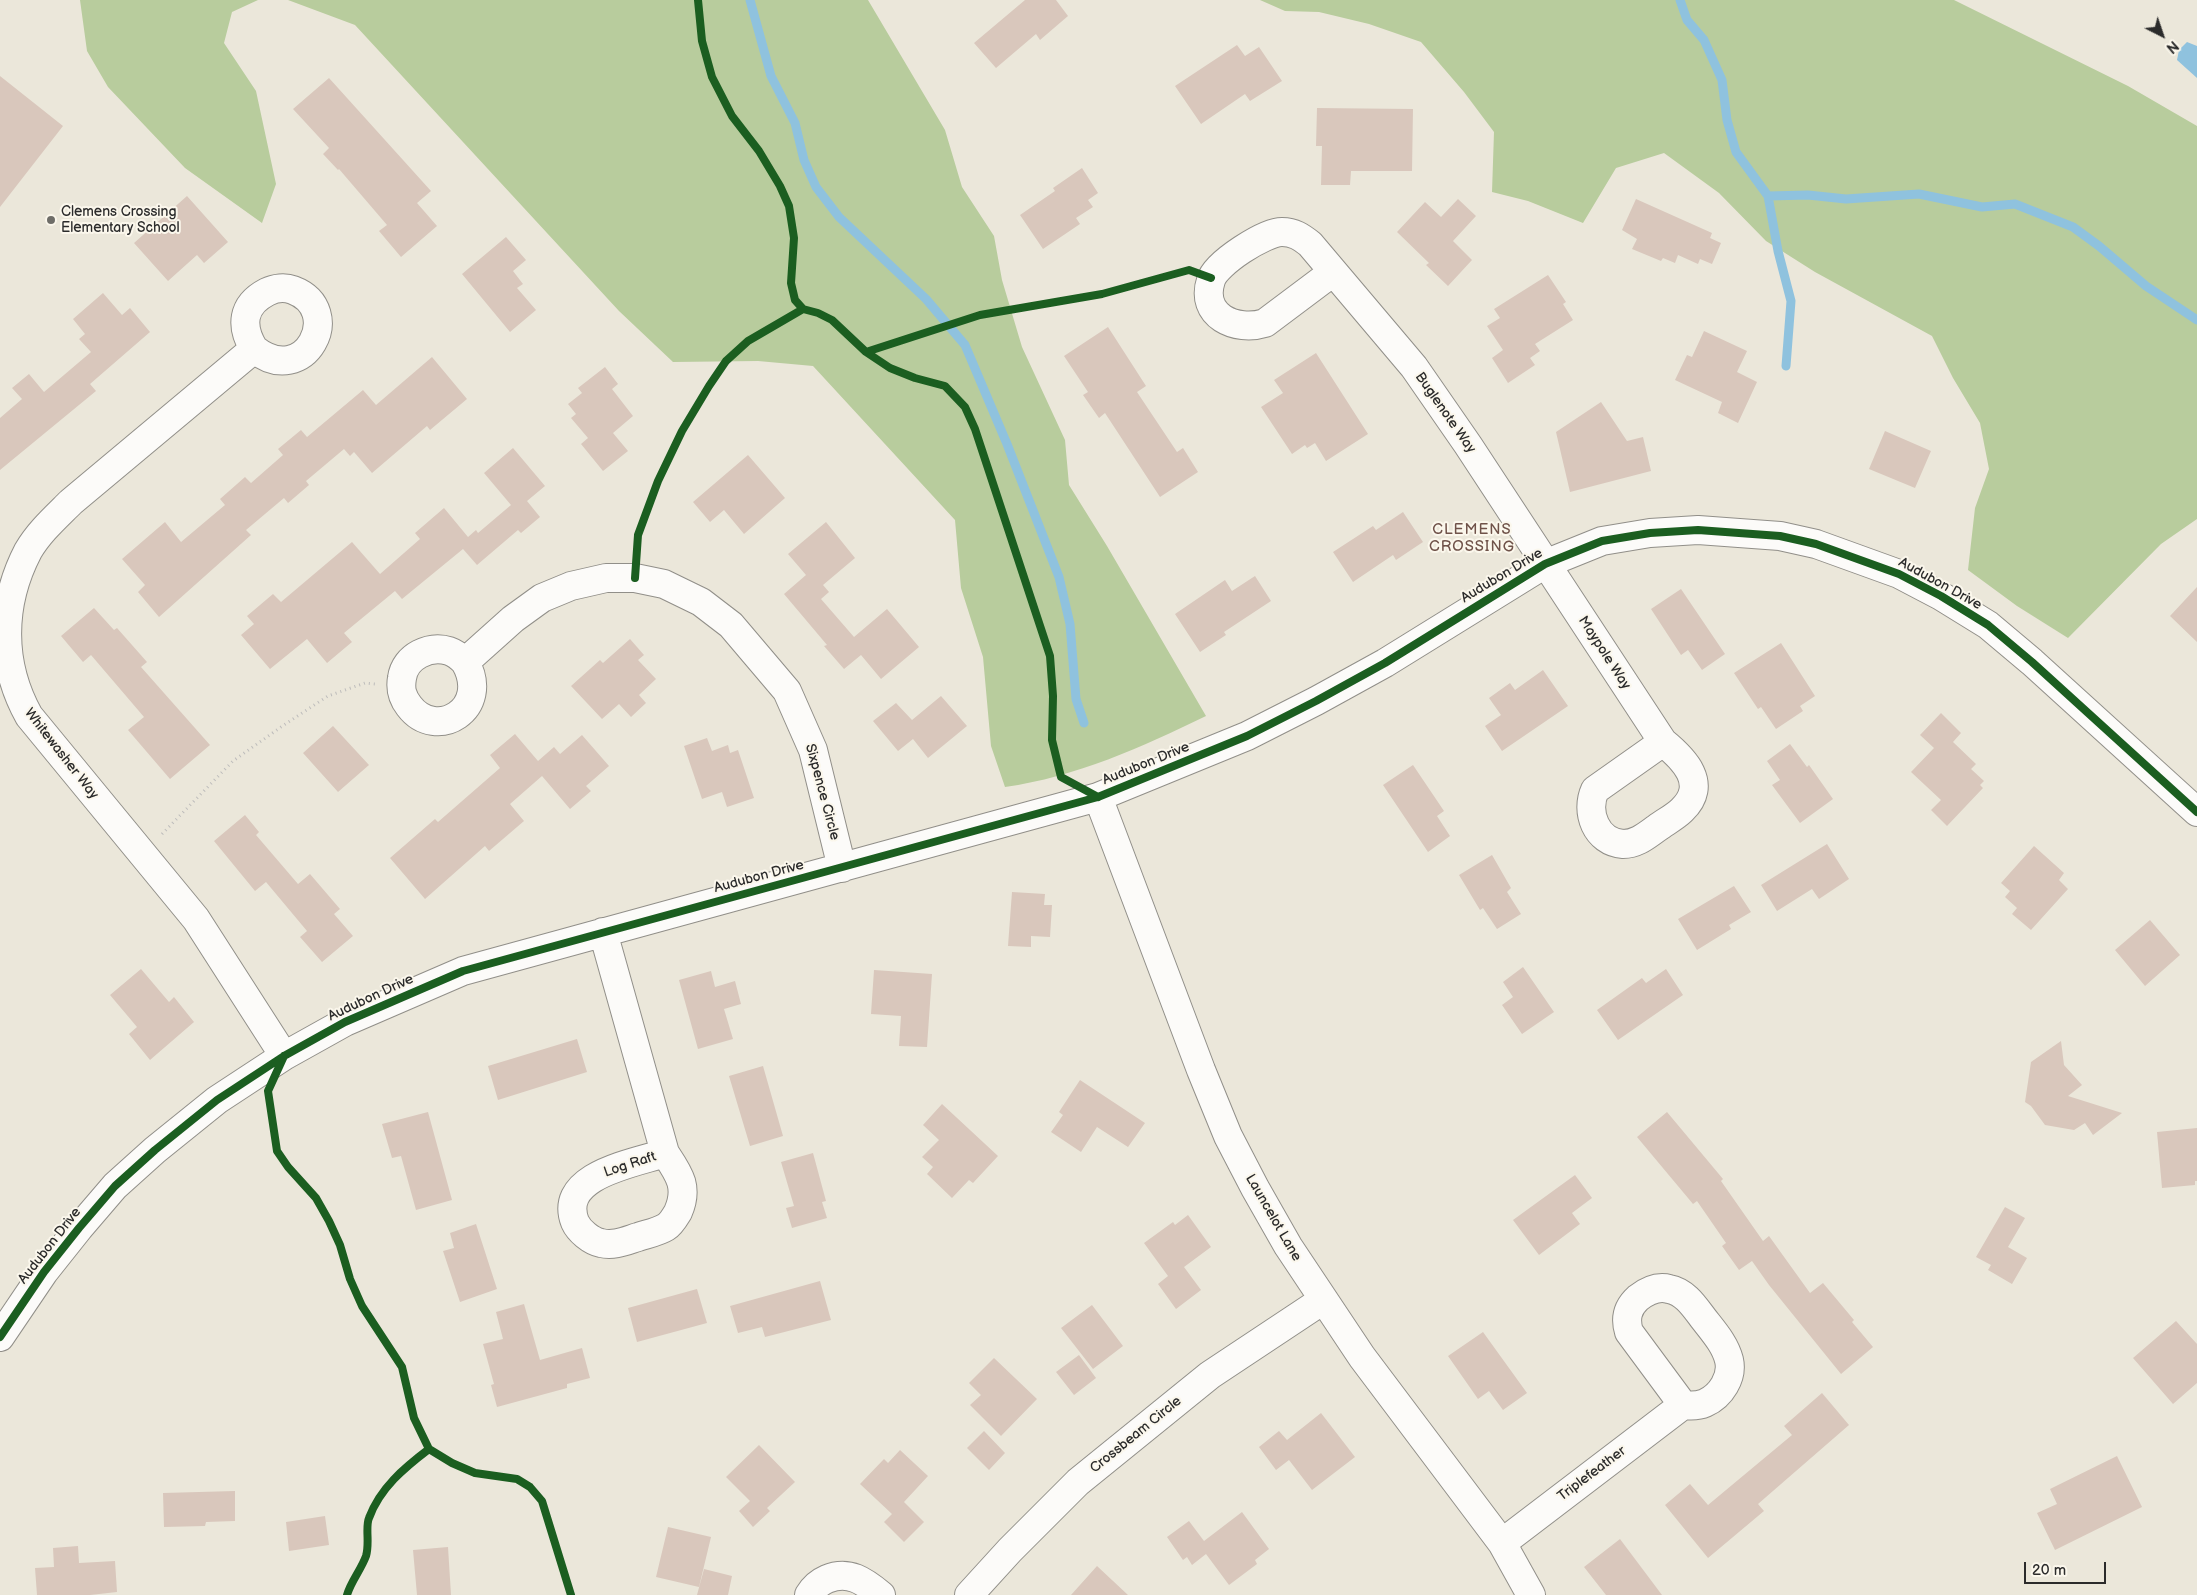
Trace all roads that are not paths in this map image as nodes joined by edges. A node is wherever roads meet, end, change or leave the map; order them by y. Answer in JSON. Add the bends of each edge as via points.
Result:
{"nodes":[{"id":1,"x":1333,"y":272,"type":"dead end"},
{"id":2,"x":254,"y":349,"type":"dead end"},
{"id":3,"x":1545,"y":564,"type":"junction"},
{"id":4,"x":465,"y":662,"type":"junction"},
{"id":5,"x":1662,"y":742,"type":"dead end"},
{"id":6,"x":1098,"y":797,"type":"junction"},
{"id":7,"x":2197,"y":812,"type":"edge"},
{"id":8,"x":842,"y":868,"type":"junction"},
{"id":9,"x":603,"y":932,"type":"junction"},
{"id":10,"x":284,"y":1056,"type":"junction"},
{"id":11,"x":665,"y":1153,"type":"dead end"},
{"id":12,"x":1323,"y":1300,"type":"junction"},
{"id":13,"x":2,"y":1329,"type":"edge"},
{"id":14,"x":1683,"y":1405,"type":"dead end"},
{"id":15,"x":1502,"y":1543,"type":"junction"},
{"id":16,"x":809,"y":1595,"type":"edge"},
{"id":17,"x":881,"y":1595,"type":"edge"},
{"id":18,"x":969,"y":1595,"type":"edge"},
{"id":19,"x":1531,"y":1595,"type":"edge"}],
"edges":[{"from":1,"to":3,"type":"street","name":"Buglenote Way","via":[[1414,368]]},
{"from":2,"to":10,"type":"street","name":"Whitewasher Way","via":[[71,502],[46,527],[28,551],[4,623],[16,695],[29,716],[196,919]]},
{"from":3,"to":5,"type":"street","name":"Maypole Way"},
{"from":3,"to":6,"type":"street","name":"Audubon Drive","via":[[1385,663],[1316,701],[1247,736]]},
{"from":3,"to":7,"type":"street","name":"Audubon Drive","via":[[1602,540],[1698,530],[1780,536],[1816,544],[1899,574],[1988,625]]},
{"from":4,"to":4,"type":"street","via":[[451,652],[438,649],[423,652],[410,661],[401,686],[403,698],[416,715],[439,721],[457,715],[468,705],[474,683]]},
{"from":4,"to":8,"type":"street","name":"Sixpence Circle","via":[[542,598],[571,586],[606,578],[635,578],[664,584],[701,602],[731,625],[787,691],[814,750]]},
{"from":6,"to":8,"type":"street","name":"Audubon Drive"},
{"from":6,"to":12,"type":"street","name":"Launcelot Lane","via":[[1228,1136],[1288,1246]]},
{"from":8,"to":9,"type":"street","name":"Audubon Drive"},
{"from":9,"to":10,"type":"street","name":"Audubon Drive","via":[[463,971],[344,1022]]},
{"from":9,"to":11,"type":"street","name":"Log Raft"},
{"from":10,"to":13,"type":"street","name":"Audubon Drive","via":[[217,1100],[115,1186]]},
{"from":12,"to":15,"type":"street","name":"Launcelot Lane","via":[[1401,1411]]},
{"from":12,"to":18,"type":"street","name":"Crossbeam Circle","via":[[1210,1375],[1078,1482]]},
{"from":14,"to":15,"type":"street","name":"Triplefeather"},
{"from":15,"to":19,"type":"street","name":"Launcelot Lane"},
{"from":16,"to":17,"type":"street","via":[[822,1581],[837,1575],[866,1582]]}]}
